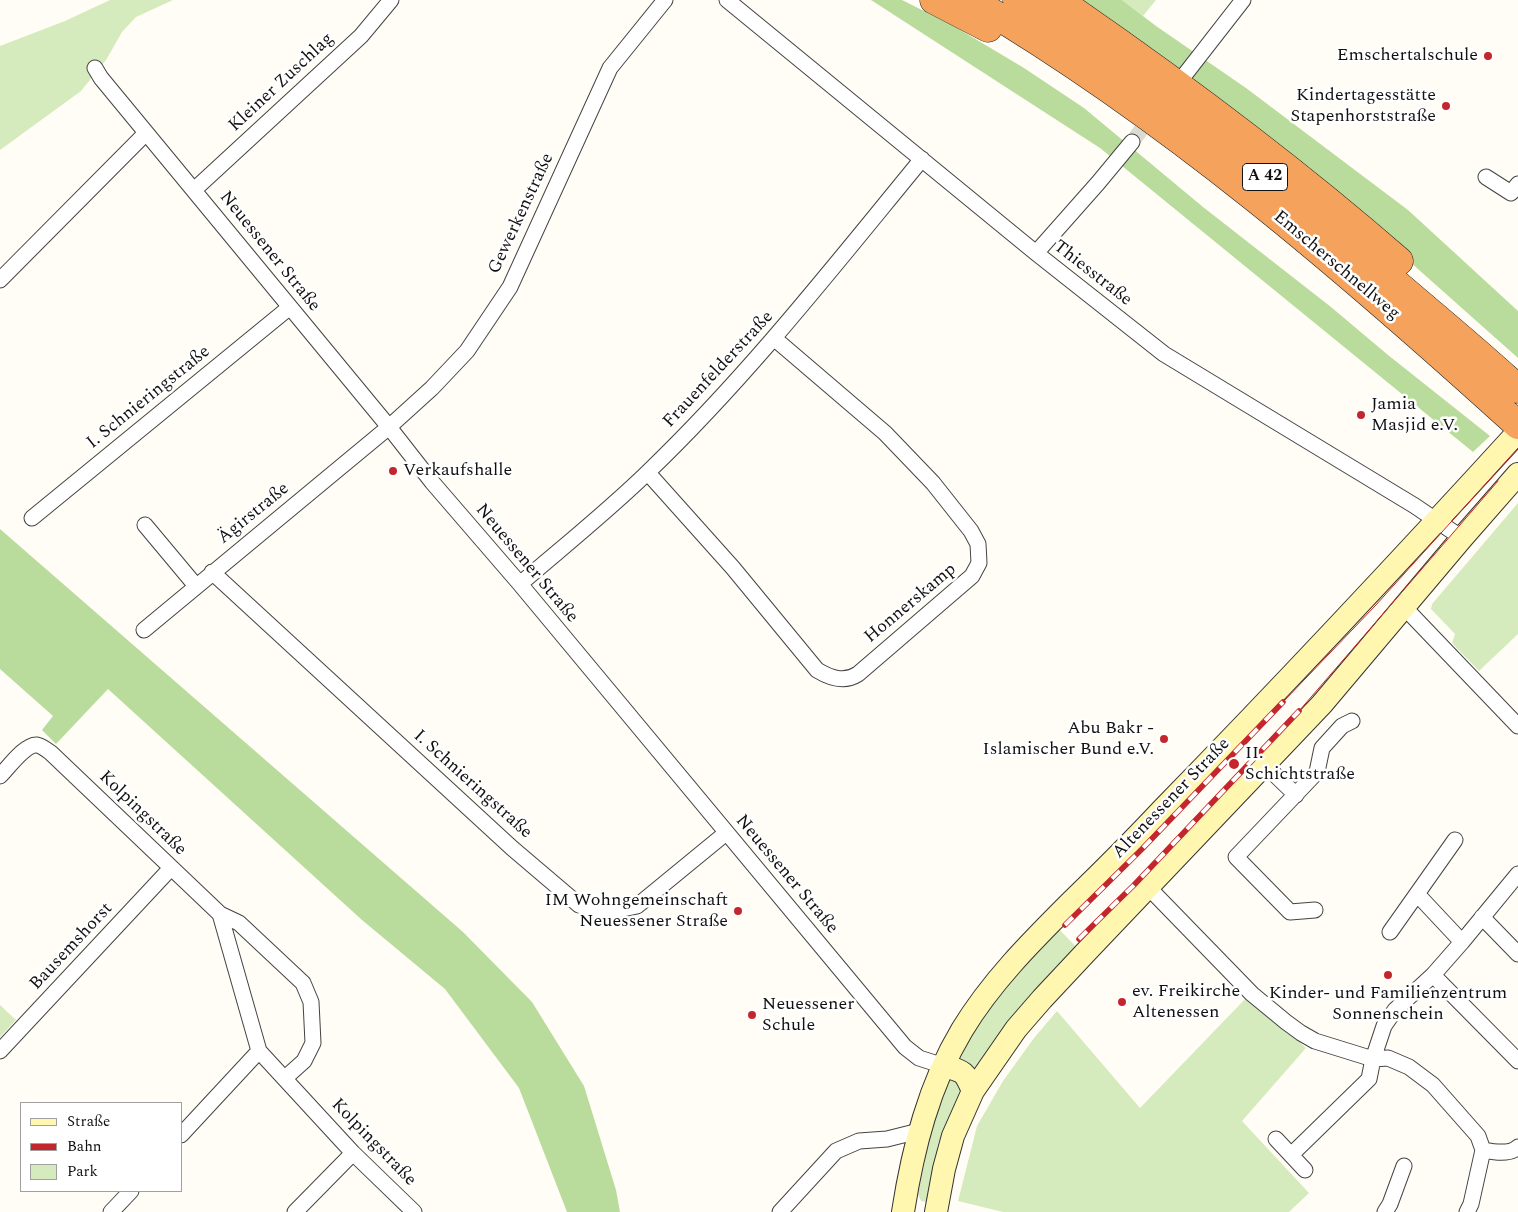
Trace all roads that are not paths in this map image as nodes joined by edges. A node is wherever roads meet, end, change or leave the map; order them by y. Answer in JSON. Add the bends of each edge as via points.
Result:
{"nodes":[{"id":1,"x":391,"y":0,"type":"edge"},
{"id":2,"x":665,"y":0,"type":"edge"},
{"id":3,"x":727,"y":0,"type":"edge"},
{"id":4,"x":934,"y":0,"type":"edge"},
{"id":5,"x":971,"y":0,"type":"edge"},
{"id":6,"x":1017,"y":0,"type":"edge"},
{"id":7,"x":1058,"y":0,"type":"edge"},
{"id":8,"x":1244,"y":0,"type":"edge"},
{"id":9,"x":95,"y":68,"type":"dead end"},
{"id":10,"x":1183,"y":76,"type":"dead end"},
{"id":11,"x":146,"y":133,"type":"junction"},
{"id":12,"x":1132,"y":142,"type":"tunnel mouth"},
{"id":13,"x":1185,"y":145,"type":"junction"},
{"id":14,"x":922,"y":159,"type":"junction"},
{"id":15,"x":1486,"y":177,"type":"dead end"},
{"id":16,"x":1518,"y":184,"type":"edge"},
{"id":17,"x":194,"y":190,"type":"junction"},
{"id":18,"x":1036,"y":253,"type":"junction"},
{"id":19,"x":0,"y":280,"type":"edge"},
{"id":20,"x":290,"y":307,"type":"junction"},
{"id":21,"x":775,"y":339,"type":"junction"},
{"id":22,"x":1509,"y":381,"type":"edge"},
{"id":23,"x":1514,"y":424,"type":"edge"},
{"id":24,"x":389,"y":427,"type":"junction"},
{"id":25,"x":648,"y":473,"type":"junction"},
{"id":26,"x":1518,"y":474,"type":"edge"},
{"id":27,"x":32,"y":518,"type":"dead end"},
{"id":28,"x":1438,"y":520,"type":"junction"},
{"id":29,"x":144,"y":525,"type":"dead end"},
{"id":30,"x":1462,"y":538,"type":"junction"},
{"id":31,"x":212,"y":572,"type":"junction"},
{"id":32,"x":520,"y":584,"type":"junction"},
{"id":33,"x":196,"y":586,"type":"junction"},
{"id":34,"x":1404,"y":607,"type":"junction"},
{"id":35,"x":144,"y":630,"type":"dead end"},
{"id":36,"x":1352,"y":721,"type":"dead end"},
{"id":37,"x":1518,"y":726,"type":"edge"},
{"id":38,"x":1265,"y":765,"type":"junction"},
{"id":39,"x":0,"y":776,"type":"edge"},
{"id":40,"x":1296,"y":795,"type":"junction"},
{"id":41,"x":726,"y":833,"type":"junction"},
{"id":42,"x":1455,"y":840,"type":"dead end"},
{"id":43,"x":171,"y":868,"type":"junction"},
{"id":44,"x":1518,"y":874,"type":"edge"},
{"id":45,"x":1148,"y":887,"type":"junction"},
{"id":46,"x":1417,"y":894,"type":"junction"},
{"id":47,"x":1315,"y":910,"type":"dead end"},
{"id":48,"x":220,"y":914,"type":"junction"},
{"id":49,"x":1482,"y":917,"type":"junction"},
{"id":50,"x":1390,"y":932,"type":"dead end"},
{"id":51,"x":1462,"y":942,"type":"junction"},
{"id":52,"x":1518,"y":954,"type":"edge"},
{"id":53,"x":1433,"y":974,"type":"junction"},
{"id":54,"x":0,"y":1051,"type":"edge"},
{"id":55,"x":258,"y":1051,"type":"junction"},
{"id":56,"x":1373,"y":1059,"type":"junction"},
{"id":57,"x":1518,"y":1060,"type":"edge"},
{"id":58,"x":944,"y":1066,"type":"junction"},
{"id":59,"x":285,"y":1078,"type":"junction"},
{"id":60,"x":973,"y":1091,"type":"junction"},
{"id":61,"x":919,"y":1131,"type":"junction"},
{"id":62,"x":182,"y":1134,"type":"edge"},
{"id":63,"x":1276,"y":1139,"type":"dead end"},
{"id":64,"x":1518,"y":1148,"type":"edge"},
{"id":65,"x":1483,"y":1150,"type":"junction"},
{"id":66,"x":354,"y":1153,"type":"junction"},
{"id":67,"x":1291,"y":1155,"type":"junction"},
{"id":68,"x":1404,"y":1166,"type":"dead end"},
{"id":69,"x":1305,"y":1170,"type":"dead end"},
{"id":70,"x":130,"y":1192,"type":"edge"},
{"id":71,"x":905,"y":1203,"type":"edge"},
{"id":72,"x":1472,"y":1209,"type":"edge"},
{"id":73,"x":111,"y":1212,"type":"edge"},
{"id":74,"x":296,"y":1212,"type":"edge"},
{"id":75,"x":414,"y":1212,"type":"edge"},
{"id":76,"x":780,"y":1212,"type":"edge"},
{"id":77,"x":935,"y":1212,"type":"edge"},
{"id":78,"x":1385,"y":1212,"type":"edge"}],
"edges":[{"from":1,"to":17,"type":"street","name":"Kleiner Zuschlag","via":[[361,36]]},
{"from":2,"to":24,"type":"street","name":"Gewerkenstraße","via":[[610,68],[510,287],[467,351]]},
{"from":3,"to":14,"type":"street","name":"Thiesstraße"},
{"from":4,"to":13,"type":"highway","via":[[994,31],[1114,107]]},
{"from":5,"to":13,"type":"highway","name":"Emscherschnellweg","number":"A 42","via":[[1096,80]]},
{"from":6,"to":22,"type":"highway","name":"Emscherschnellweg","number":"A 42","via":[[1183,112],[1323,221]]},
{"from":7,"to":22,"type":"highway","via":[[1160,71],[1340,210],[1470,324]]},
{"from":8,"to":10,"type":"street"},
{"from":9,"to":11,"type":"street","name":"Neuessener Straße"},
{"from":11,"to":17,"type":"street","name":"Neuessener Straße"},
{"from":11,"to":19,"type":"street"},
{"from":12,"to":18,"type":"street"},
{"from":13,"to":23,"type":"highway","name":"Emscherschnellweg","number":"A 42","via":[[1341,268]]},
{"from":14,"to":18,"type":"street","name":"Thiesstraße"},
{"from":14,"to":21,"type":"street","name":"Frauenfelderstraße"},
{"from":15,"to":16,"type":"street","via":[[1510,193]]},
{"from":17,"to":20,"type":"street","name":"Neuessener Straße"},
{"from":18,"to":28,"type":"street","name":"Thiesstraße","via":[[1164,354]]},
{"from":20,"to":24,"type":"street","name":"Neuessener Straße"},
{"from":20,"to":27,"type":"street","name":"I. Schnieringstraße"},
{"from":21,"to":25,"type":"street","name":"Frauenfelderstraße"},
{"from":21,"to":25,"type":"street","name":"Honnerskamp","via":[[885,433],[933,483],[978,544],[980,563],[972,576],[854,676],[830,677],[817,670],[733,568]]},
{"from":23,"to":28,"type":"main road","name":"Altenessener Straße"},
{"from":24,"to":31,"type":"street","name":"Ägirstraße"},
{"from":24,"to":32,"type":"street","name":"Neuessener Straße"},
{"from":25,"to":32,"type":"street","name":"Frauenfelderstraße"},
{"from":26,"to":30,"type":"main road"},
{"from":28,"to":30,"type":"street","name":"Thiesstraße"},
{"from":28,"to":58,"type":"main road","name":"Altenessener Straße","via":[[1177,795],[1034,939],[977,1008]]},
{"from":29,"to":33,"type":"street"},
{"from":30,"to":34,"type":"main road"},
{"from":31,"to":33,"type":"street","name":"Ägirstraße"},
{"from":31,"to":41,"type":"street","name":"I. Schnieringstraße","via":[[512,848],[579,905],[604,913],[637,906]]},
{"from":32,"to":41,"type":"street","name":"Neuessener Straße"},
{"from":33,"to":35,"type":"street","name":"Ägirstraße"},
{"from":34,"to":37,"type":"street"},
{"from":34,"to":38,"type":"main road","via":[[1322,704]]},
{"from":36,"to":40,"type":"street","via":[[1342,726],[1322,748],[1317,772]]},
{"from":38,"to":40,"type":"street"},
{"from":38,"to":45,"type":"main road"},
{"from":39,"to":43,"type":"street","name":"Kolpingstraße","via":[[28,747],[36,745],[51,753]]},
{"from":40,"to":47,"type":"street","via":[[1236,857],[1290,912]]},
{"from":41,"to":58,"type":"street","name":"Neuessener Straße","via":[[905,1047],[920,1058]]},
{"from":42,"to":46,"type":"street"},
{"from":43,"to":48,"type":"street","name":"Kolpingstraße"},
{"from":43,"to":54,"type":"street","name":"Bausemshorst"},
{"from":44,"to":49,"type":"street"},
{"from":45,"to":56,"type":"street","via":[[1252,994],[1286,1022],[1315,1041]]},
{"from":45,"to":60,"type":"main road","via":[[1042,999]]},
{"from":46,"to":50,"type":"street"},
{"from":46,"to":51,"type":"street"},
{"from":48,"to":55,"type":"street","name":"Kolpingstraße"},
{"from":48,"to":59,"type":"street","name":"Kolpingstraße","via":[[239,923],[303,983],[311,1002],[314,1043],[304,1061]]},
{"from":49,"to":51,"type":"street"},
{"from":49,"to":52,"type":"street"},
{"from":51,"to":53,"type":"street"},
{"from":53,"to":56,"type":"street","via":[[1395,1010],[1384,1026]]},
{"from":53,"to":57,"type":"street"},
{"from":55,"to":59,"type":"street","name":"Kolpingstraße"},
{"from":55,"to":62,"type":"street"},
{"from":56,"to":65,"type":"street","via":[[1388,1058],[1433,1085],[1478,1136]]},
{"from":56,"to":67,"type":"street","via":[[1370,1079]]},
{"from":58,"to":60,"type":"main road","via":[[962,1071]]},
{"from":58,"to":61,"type":"main road","name":"Altenessener Straße"},
{"from":59,"to":66,"type":"street","name":"Kolpingstraße"},
{"from":60,"to":77,"type":"main road","via":[[953,1136]]},
{"from":61,"to":71,"type":"main road","name":"Altenessener Straße"},
{"from":61,"to":76,"type":"street","via":[[887,1139],[860,1141],[836,1151]]},
{"from":63,"to":67,"type":"street"},
{"from":64,"to":65,"type":"street","via":[[1498,1152]]},
{"from":65,"to":72,"type":"street"},
{"from":66,"to":74,"type":"street"},
{"from":66,"to":75,"type":"street","name":"Kolpingstraße"},
{"from":67,"to":69,"type":"street"},
{"from":68,"to":78,"type":"street"},
{"from":70,"to":73,"type":"street"},
{"from":71,"to":77,"type":"main road"}]}
